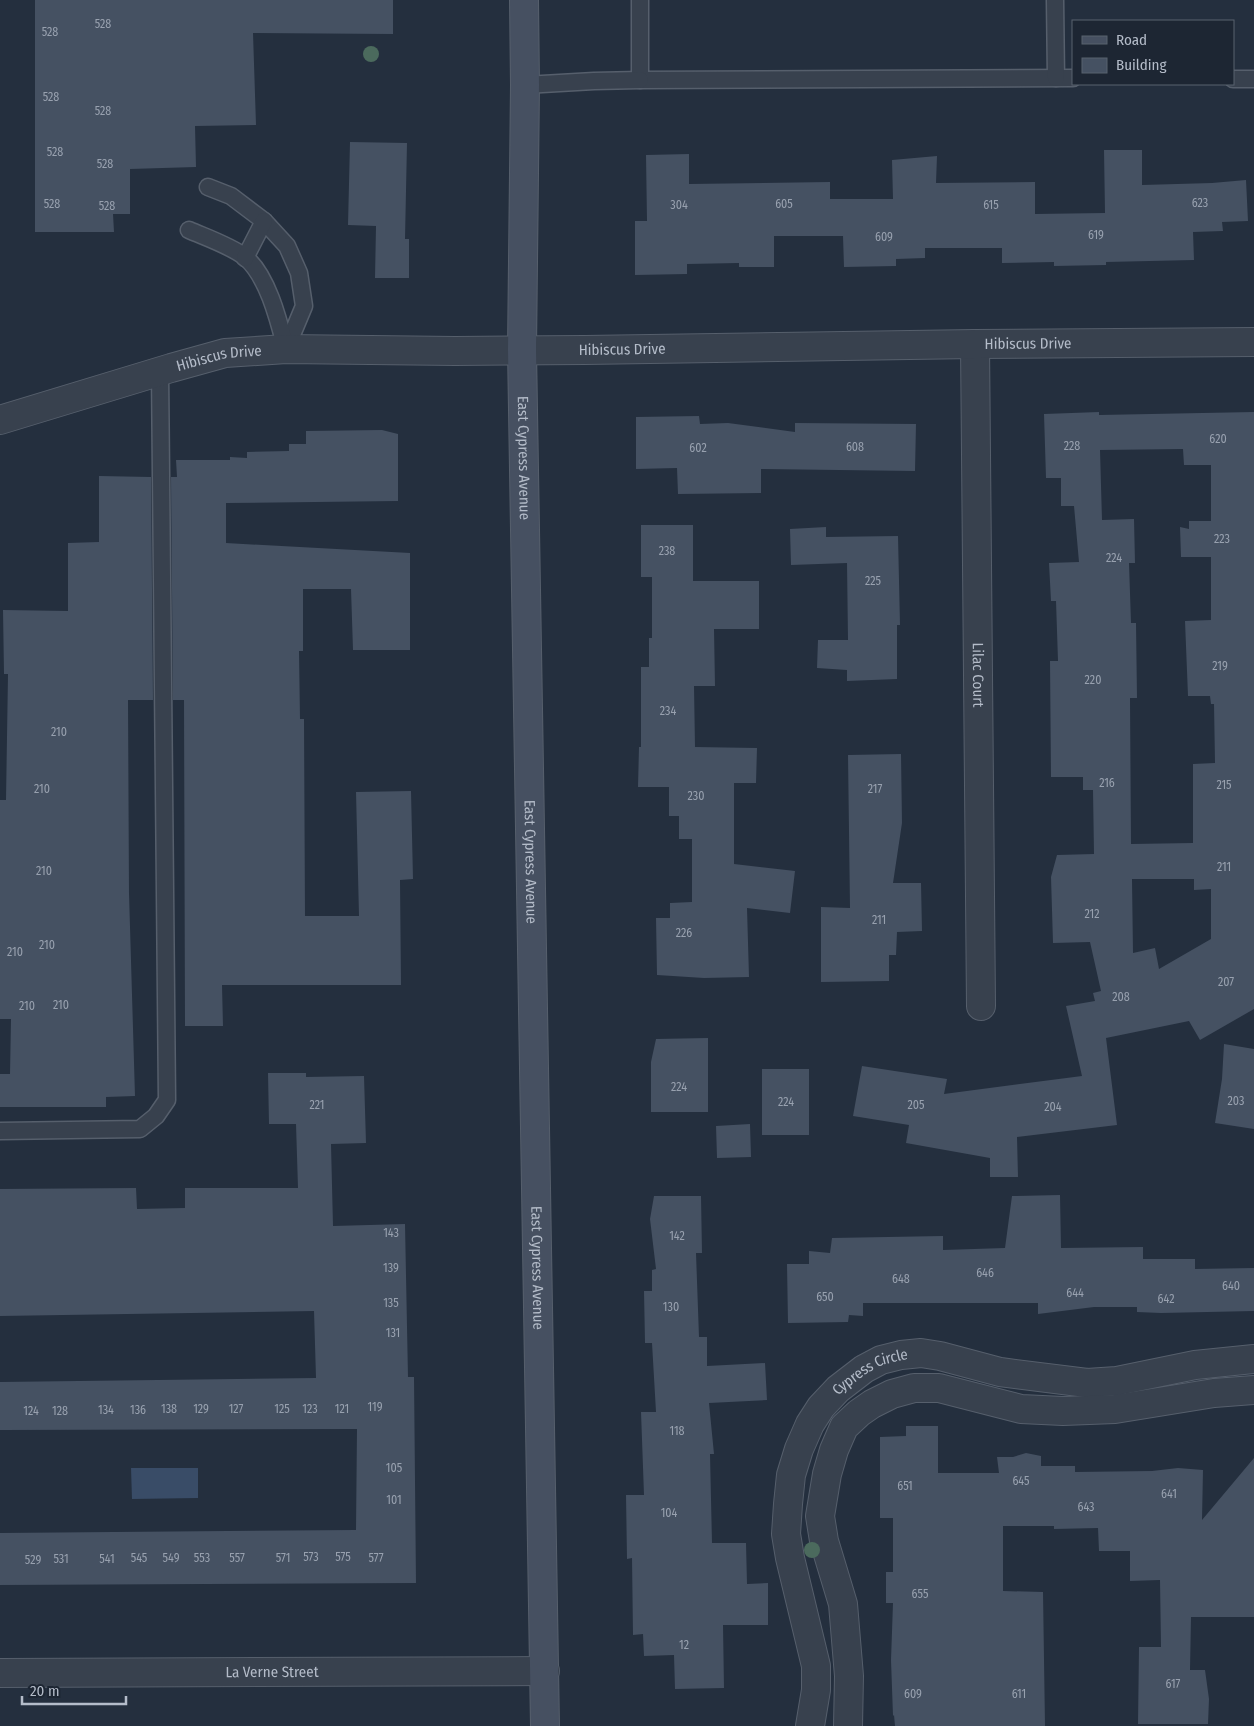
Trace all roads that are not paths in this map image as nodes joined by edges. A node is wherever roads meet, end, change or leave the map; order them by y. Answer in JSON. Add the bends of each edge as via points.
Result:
{"nodes":[{"id":1,"x":524,"y":0,"type":"edge"},
{"id":2,"x":640,"y":0,"type":"edge"},
{"id":3,"x":1055,"y":0,"type":"edge"},
{"id":4,"x":1056,"y":78,"type":"junction"},
{"id":5,"x":1072,"y":78,"type":"edge"},
{"id":6,"x":1234,"y":79,"type":"edge"},
{"id":7,"x":1254,"y":79,"type":"edge"},
{"id":8,"x":640,"y":80,"type":"junction"},
{"id":9,"x":525,"y":85,"type":"junction"},
{"id":10,"x":208,"y":186,"type":"dead end"},
{"id":11,"x":264,"y":221,"type":"junction"},
{"id":12,"x":189,"y":230,"type":"dead end"},
{"id":13,"x":245,"y":258,"type":"junction"},
{"id":14,"x":1254,"y":342,"type":"edge"},
{"id":15,"x":975,"y":344,"type":"junction"},
{"id":16,"x":286,"y":349,"type":"junction"},
{"id":17,"x":522,"y":350,"type":"junction"},
{"id":18,"x":160,"y":371,"type":"junction"},
{"id":19,"x":0,"y":420,"type":"edge"},
{"id":20,"x":981,"y":1006,"type":"dead end"},
{"id":21,"x":0,"y":1130,"type":"edge"},
{"id":22,"x":1254,"y":1359,"type":"edge"},
{"id":23,"x":1254,"y":1390,"type":"edge"},
{"id":24,"x":544,"y":1671,"type":"junction"},
{"id":25,"x":0,"y":1673,"type":"edge"},
{"id":26,"x":545,"y":1726,"type":"edge"},
{"id":27,"x":810,"y":1726,"type":"edge"},
{"id":28,"x":848,"y":1726,"type":"edge"}],
"edges":[{"from":1,"to":9,"type":"main road","name":"East Cypress Avenue"},
{"from":2,"to":8,"type":"lane"},
{"from":3,"to":4,"type":"lane"},
{"from":4,"to":5,"type":"lane"},
{"from":4,"to":8,"type":"lane"},
{"from":6,"to":7,"type":"lane"},
{"from":8,"to":9,"type":"lane"},
{"from":9,"to":17,"type":"main road","name":"East Cypress Avenue"},
{"from":10,"to":11,"type":"lane","via":[[231,196]]},
{"from":11,"to":13,"type":"lane"},
{"from":11,"to":16,"type":"lane","via":[[287,246],[299,273],[304,306]]},
{"from":12,"to":13,"type":"lane"},
{"from":13,"to":16,"type":"lane","via":[[260,276],[275,307]]},
{"from":14,"to":15,"type":"street","name":"Hibiscus Drive"},
{"from":15,"to":17,"type":"street","name":"Hibiscus Drive"},
{"from":15,"to":20,"type":"street","name":"Lilac Court"},
{"from":16,"to":17,"type":"street","name":"Hibiscus Drive"},
{"from":16,"to":18,"type":"street","name":"Hibiscus Drive","via":[[225,353]]},
{"from":17,"to":24,"type":"main road","name":"East Cypress Avenue"},
{"from":18,"to":19,"type":"street","name":"Hibiscus Drive"},
{"from":18,"to":21,"type":"lane","via":[[167,1100],[156,1116],[140,1129]]},
{"from":22,"to":27,"type":"street","name":"Cypress Circle","via":[[1087,1383],[1000,1372],[921,1353],[881,1360],[838,1389],[820,1407],[799,1449],[791,1475],[788,1504],[786,1534],[816,1666]]},
{"from":23,"to":28,"type":"street","name":"Cypress Circle","via":[[1115,1409],[1063,1411],[1021,1409],[939,1388],[914,1388],[892,1394],[859,1413],[844,1427],[834,1450],[820,1516],[843,1604],[849,1676]]},
{"from":24,"to":25,"type":"street","name":"La Verne Street"},
{"from":24,"to":26,"type":"main road","name":"East Cypress Avenue"}]}
